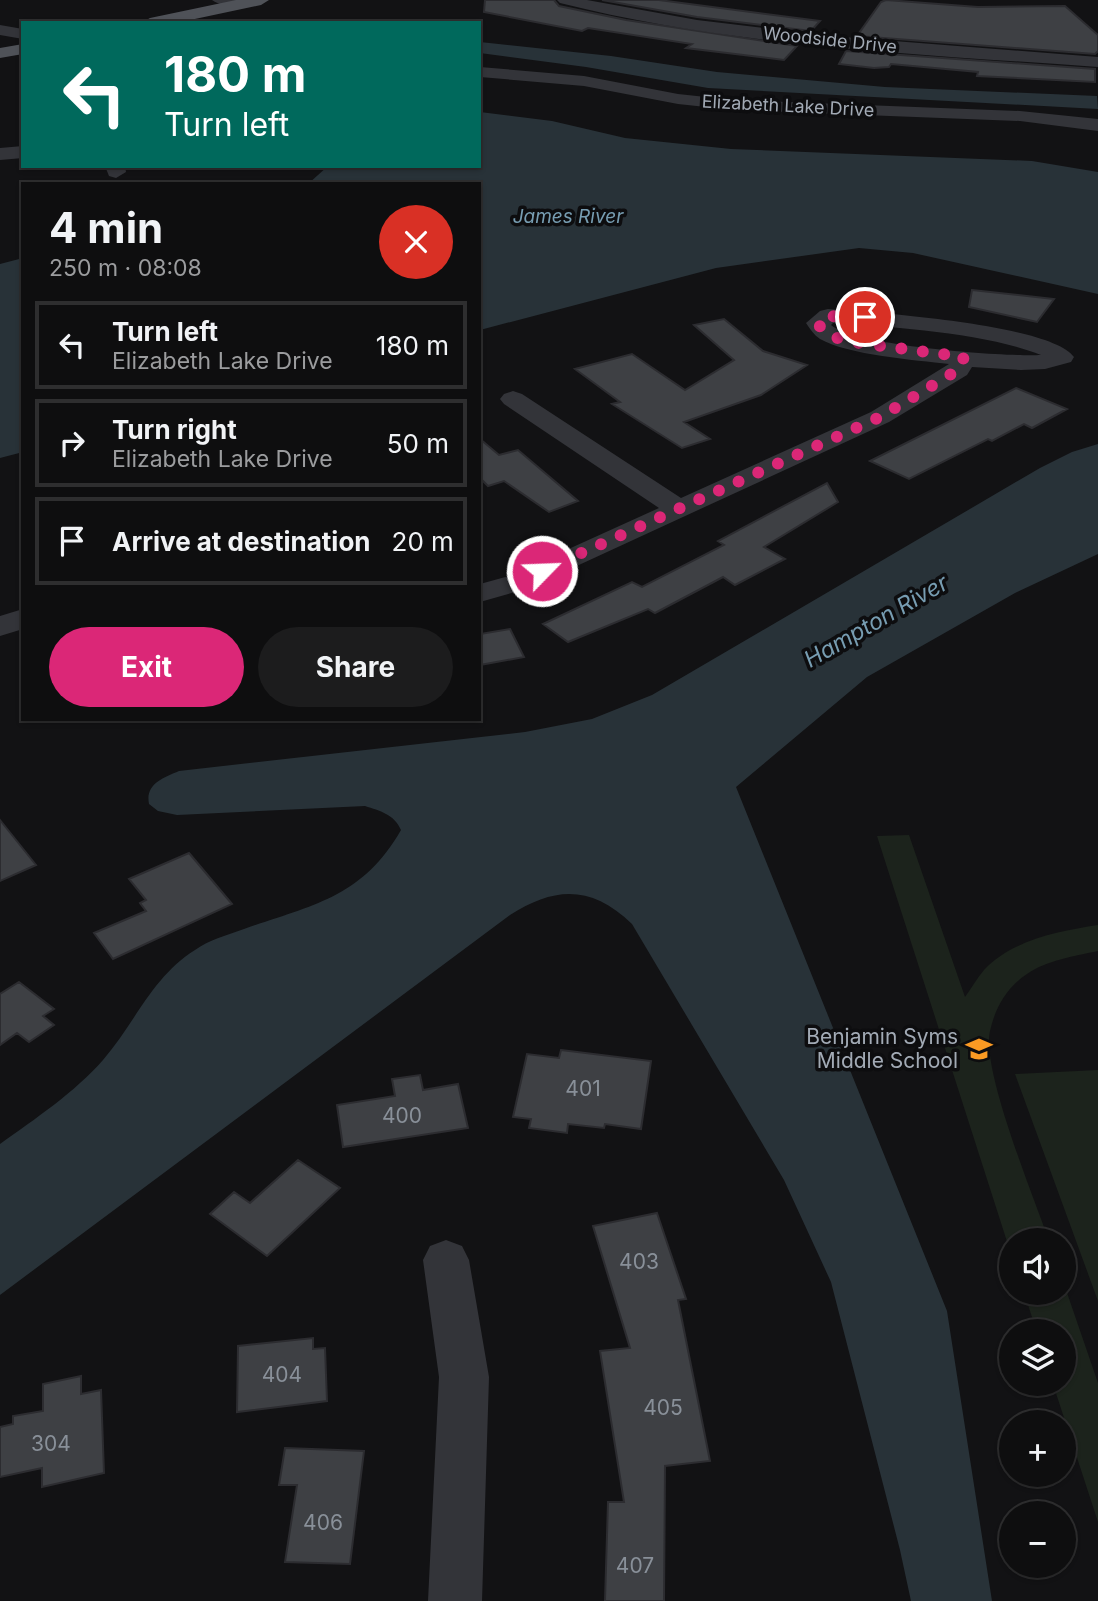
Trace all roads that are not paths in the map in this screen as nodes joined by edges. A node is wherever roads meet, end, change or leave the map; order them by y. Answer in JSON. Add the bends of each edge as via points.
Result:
{"nodes":[{"id":1,"x":220,"y":0,"type":"edge"},
{"id":2,"x":565,"y":0,"type":"edge"},
{"id":3,"x":254,"y":2,"type":"edge"},
{"id":4,"x":160,"y":21,"type":"edge"},
{"id":5,"x":0,"y":30,"type":"edge"},
{"id":6,"x":21,"y":34,"type":"edge"},
{"id":7,"x":21,"y":49,"type":"edge"},
{"id":8,"x":0,"y":53,"type":"edge"},
{"id":9,"x":1098,"y":62,"type":"edge"},
{"id":10,"x":481,"y":72,"type":"edge"},
{"id":11,"x":1098,"y":125,"type":"edge"},
{"id":12,"x":21,"y":152,"type":"edge"},
{"id":13,"x":0,"y":154,"type":"edge"},
{"id":14,"x":964,"y":357,"type":"junction"},
{"id":15,"x":513,"y":399,"type":"dead end"},
{"id":16,"x":680,"y":509,"type":"junction"},
{"id":17,"x":481,"y":593,"type":"edge"},
{"id":18,"x":21,"y":619,"type":"edge"},
{"id":19,"x":0,"y":627,"type":"edge"},
{"id":20,"x":446,"y":1260,"type":"dead end"},
{"id":21,"x":455,"y":1601,"type":"edge"}],
"edges":[{"from":1,"to":3,"type":"street"},
{"from":2,"to":9,"type":"street","name":"Woodside Drive","via":[[738,30]]},
{"from":3,"to":4,"type":"main road"},
{"from":5,"to":6,"type":"street"},
{"from":7,"to":8,"type":"main road"},
{"from":10,"to":11,"type":"street","name":"Elizabeth Lake Drive","via":[[734,105],[1020,116]]},
{"from":12,"to":13,"type":"street"},
{"from":14,"to":14,"type":"street","via":[[852,342],[821,330],[818,323],[828,316],[865,317],[1042,345],[1062,357],[1046,363]]},
{"from":14,"to":16,"type":"street","via":[[958,370],[880,417]]},
{"from":15,"to":16,"type":"street"},
{"from":16,"to":17,"type":"street","via":[[519,582]]},
{"from":18,"to":19,"type":"street"},
{"from":20,"to":21,"type":"street","via":[[464,1377]]}]}
